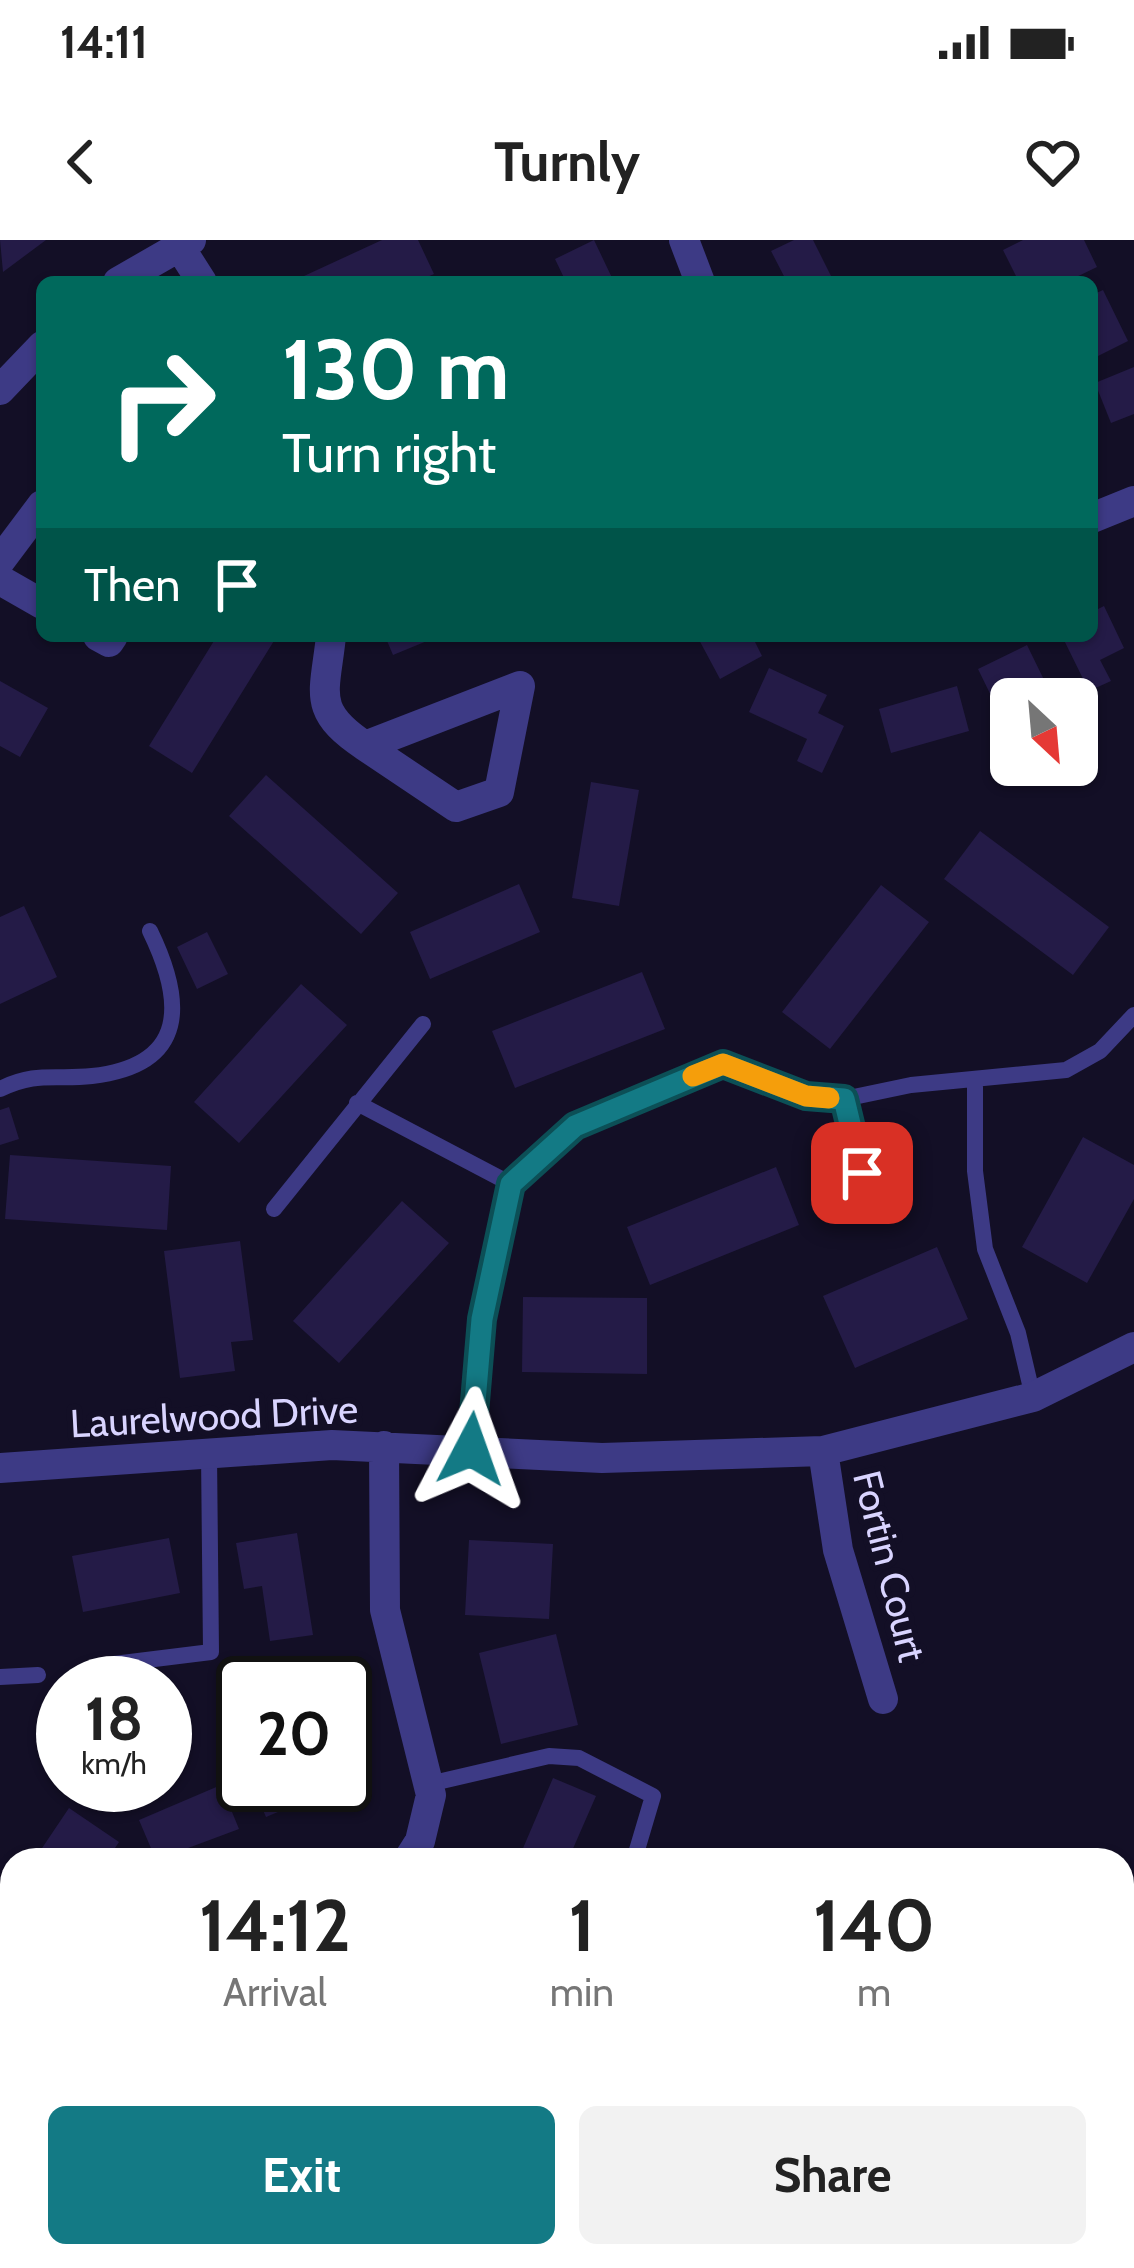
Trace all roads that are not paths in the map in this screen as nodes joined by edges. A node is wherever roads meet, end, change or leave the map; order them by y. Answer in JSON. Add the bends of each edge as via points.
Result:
{"nodes":[{"id":1,"x":684,"y":240,"type":"edge"},
{"id":2,"x":185,"y":243,"type":"edge"},
{"id":3,"x":128,"y":276,"type":"edge"},
{"id":4,"x":199,"y":276,"type":"edge"},
{"id":5,"x":698,"y":276,"type":"edge"},
{"id":6,"x":36,"y":352,"type":"edge"},
{"id":7,"x":0,"y":390,"type":"edge"},
{"id":8,"x":1134,"y":501,"type":"edge"},
{"id":9,"x":36,"y":513,"type":"edge"},
{"id":10,"x":1098,"y":516,"type":"edge"},
{"id":11,"x":1,"y":561,"type":"edge"},
{"id":12,"x":36,"y":598,"type":"edge"},
{"id":13,"x":330,"y":642,"type":"edge"},
{"id":14,"x":365,"y":746,"type":"junction"},
{"id":15,"x":150,"y":931,"type":"dead end"},
{"id":16,"x":1134,"y":1015,"type":"edge"},
{"id":17,"x":423,"y":1024,"type":"dead end"},
{"id":18,"x":975,"y":1079,"type":"junction"},
{"id":19,"x":0,"y":1089,"type":"edge"},
{"id":20,"x":844,"y":1099,"type":"junction"},
{"id":21,"x":357,"y":1103,"type":"junction"},
{"id":22,"x":511,"y":1184,"type":"junction"},
{"id":23,"x":274,"y":1209,"type":"dead end"},
{"id":24,"x":872,"y":1210,"type":"dead end"},
{"id":25,"x":1134,"y":1347,"type":"edge"},
{"id":26,"x":1033,"y":1397,"type":"junction"},
{"id":27,"x":384,"y":1446,"type":"junction"},
{"id":28,"x":471,"y":1449,"type":"junction"},
{"id":29,"x":823,"y":1451,"type":"junction"},
{"id":30,"x":209,"y":1454,"type":"junction"},
{"id":31,"x":0,"y":1468,"type":"edge"},
{"id":32,"x":179,"y":1656,"type":"edge"},
{"id":33,"x":36,"y":1675,"type":"edge"},
{"id":34,"x":0,"y":1677,"type":"edge"},
{"id":35,"x":883,"y":1699,"type":"dead end"},
{"id":36,"x":429,"y":1784,"type":"junction"},
{"id":37,"x":422,"y":1848,"type":"edge"},
{"id":38,"x":638,"y":1848,"type":"edge"}],
"edges":[{"from":1,"to":5,"type":"street"},
{"from":2,"to":3,"type":"street"},
{"from":2,"to":4,"type":"street"},
{"from":6,"to":7,"type":"street"},
{"from":8,"to":10,"type":"street"},
{"from":9,"to":11,"type":"street"},
{"from":11,"to":12,"type":"street"},
{"from":13,"to":14,"type":"street","via":[[327,714]]},
{"from":14,"to":14,"type":"street","via":[[456,807],[499,792],[520,686]]},
{"from":15,"to":19,"type":"lane","via":[[176,1006],[173,1029],[158,1049],[93,1076],[35,1074]]},
{"from":16,"to":18,"type":"lane","via":[[1100,1052],[1066,1070]]},
{"from":17,"to":21,"type":"lane"},
{"from":18,"to":20,"type":"lane"},
{"from":18,"to":26,"type":"lane","via":[[975,1172],[986,1249]]},
{"from":20,"to":22,"type":"lane","via":[[806,1096],[723,1064],[575,1126]]},
{"from":20,"to":24,"type":"lane"},
{"from":21,"to":22,"type":"lane"},
{"from":21,"to":23,"type":"lane"},
{"from":22,"to":28,"type":"lane","via":[[482,1319]]},
{"from":25,"to":26,"type":"street","name":"Laurelwood Drive"},
{"from":26,"to":29,"type":"street","name":"Laurelwood Drive"},
{"from":27,"to":28,"type":"street","name":"Laurelwood Drive"},
{"from":27,"to":30,"type":"street","name":"Laurelwood Drive"},
{"from":27,"to":36,"type":"street","via":[[385,1610]]},
{"from":28,"to":29,"type":"street","name":"Laurelwood Drive","via":[[602,1458]]},
{"from":29,"to":35,"type":"street","name":"Fortin Court","via":[[838,1550]]},
{"from":30,"to":31,"type":"street","name":"Laurelwood Drive"},
{"from":30,"to":32,"type":"lane","via":[[211,1652]]},
{"from":33,"to":34,"type":"lane"},
{"from":36,"to":37,"type":"street"},
{"from":36,"to":38,"type":"lane","via":[[549,1756],[579,1758],[653,1796]]}]}
